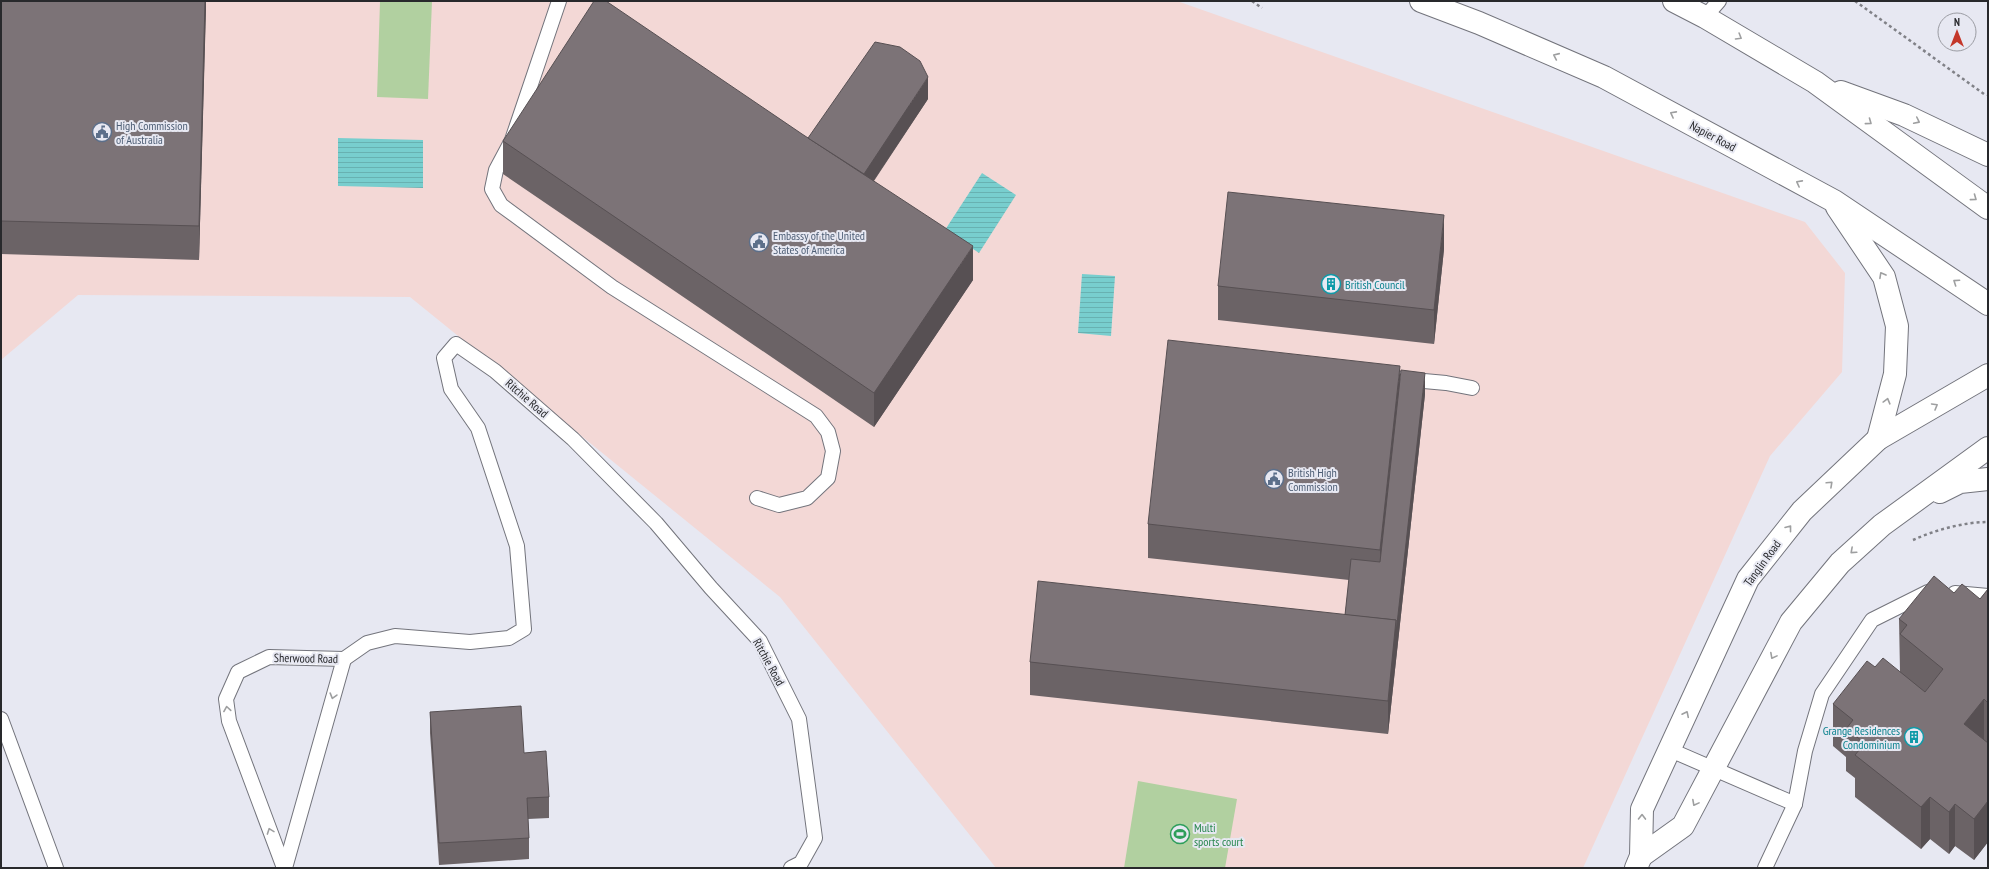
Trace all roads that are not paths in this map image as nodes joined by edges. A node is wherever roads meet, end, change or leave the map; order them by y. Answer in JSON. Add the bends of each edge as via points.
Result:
{"nodes":[{"id":1,"x":559,"y":1,"type":"edge"},
{"id":2,"x":1421,"y":1,"type":"edge"},
{"id":3,"x":1674,"y":1,"type":"edge"},
{"id":4,"x":1712,"y":9,"type":"edge"},
{"id":5,"x":1815,"y":82,"type":"junction"},
{"id":6,"x":1988,"y":155,"type":"edge"},
{"id":7,"x":1834,"y":201,"type":"junction"},
{"id":8,"x":1988,"y":208,"type":"edge"},
{"id":9,"x":1988,"y":304,"type":"edge"},
{"id":10,"x":1988,"y":375,"type":"edge"},
{"id":11,"x":1369,"y":376,"type":"edge"},
{"id":12,"x":1472,"y":388,"type":"dead end"},
{"id":13,"x":1878,"y":439,"type":"junction"},
{"id":14,"x":1988,"y":448,"type":"edge"},
{"id":15,"x":1988,"y":479,"type":"edge"},
{"id":16,"x":757,"y":498,"type":"dead end"},
{"id":17,"x":1882,"y":525,"type":"junction"},
{"id":18,"x":1988,"y":596,"type":"edge"},
{"id":19,"x":344,"y":659,"type":"junction"},
{"id":20,"x":1,"y":719,"type":"edge"},
{"id":21,"x":1668,"y":749,"type":"junction"},
{"id":22,"x":1714,"y":768,"type":"junction"},
{"id":23,"x":1795,"y":804,"type":"junction"},
{"id":24,"x":1638,"y":862,"type":"edge"},
{"id":25,"x":56,"y":868,"type":"edge"},
{"id":26,"x":284,"y":868,"type":"edge"},
{"id":27,"x":791,"y":868,"type":"edge"},
{"id":28,"x":1765,"y":868,"type":"edge"}],
"edges":[{"from":1,"to":16,"type":"lane","via":[[512,140],[496,170],[492,189],[501,206],[612,287],[816,416],[828,432],[833,451],[828,478],[807,498],[779,505]]},
{"from":7,"to":2,"type":"main road","name":"Napier Road","one_way":true,"via":[[1604,77]]},
{"from":3,"to":4,"type":"main road"},
{"from":4,"to":5,"type":"main road","one_way":true},
{"from":5,"to":6,"type":"main road","one_way":true,"via":[[1904,115]]},
{"from":5,"to":8,"type":"main road","one_way":true},
{"from":9,"to":7,"type":"main road","name":"Napier Road","one_way":true},
{"from":13,"to":7,"type":"main road","one_way":true,"via":[[1895,374],[1897,326],[1884,277]]},
{"from":13,"to":10,"type":"main road","name":"Tanglin Road","one_way":true},
{"from":11,"to":12,"type":"lane"},
{"from":21,"to":13,"type":"main road","name":"Tanglin Road","one_way":true,"via":[[1748,579],[1802,511]]},
{"from":14,"to":17,"type":"main road","name":"Tanglin Road"},
{"from":15,"to":17,"type":"main road","via":[[1960,482]]},
{"from":17,"to":22,"type":"main road","name":"Tanglin Road","one_way":true,"via":[[1840,563],[1791,622]]},
{"from":18,"to":23,"type":"lane","via":[[1928,592],[1872,620],[1822,694],[1805,751]]},
{"from":19,"to":26,"type":"lane","name":"Sherwood Road","one_way":true},
{"from":26,"to":19,"type":"lane","name":"Sherwood Road","one_way":true,"via":[[229,721],[226,699],[238,672],[269,657]]},
{"from":19,"to":27,"type":"lane","name":"Ritchie Road","via":[[367,643],[395,636],[470,642],[510,638],[524,629],[517,546],[478,428],[451,389],[447,373],[444,358],[456,344],[495,371],[573,439],[656,523],[760,641],[799,719],[814,838],[801,863]]},
{"from":20,"to":25,"type":"lane"},
{"from":21,"to":22,"type":"lane"},
{"from":24,"to":21,"type":"main road","name":"Tanglin Road","one_way":true,"via":[[1642,809]]},
{"from":22,"to":23,"type":"lane"},
{"from":22,"to":24,"type":"main road","name":"Tanglin Road","one_way":true,"via":[[1683,826]]},
{"from":23,"to":28,"type":"lane"}]}
